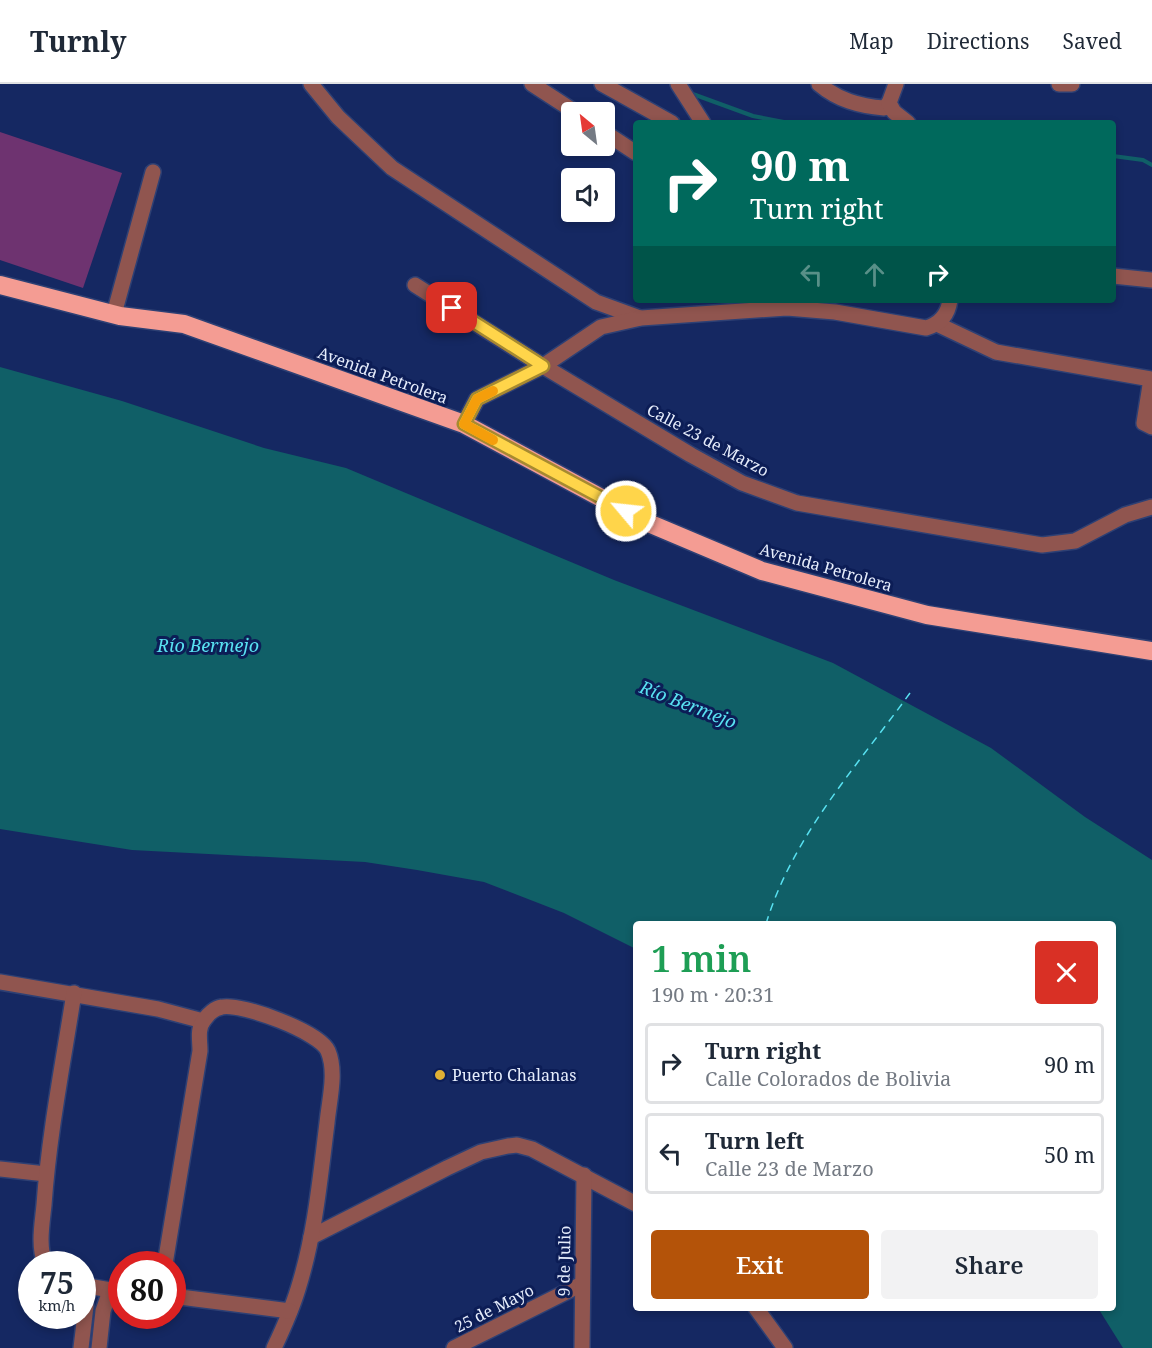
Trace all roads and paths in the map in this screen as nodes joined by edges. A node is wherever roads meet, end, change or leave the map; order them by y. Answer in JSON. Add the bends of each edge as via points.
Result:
{"nodes":[{"id":1,"x":311,"y":84,"type":"edge"},
{"id":2,"x":532,"y":84,"type":"edge"},
{"id":3,"x":602,"y":84,"type":"edge"},
{"id":4,"x":678,"y":84,"type":"edge"},
{"id":5,"x":819,"y":84,"type":"edge"},
{"id":6,"x":896,"y":84,"type":"edge"},
{"id":7,"x":1059,"y":84,"type":"edge"},
{"id":8,"x":1072,"y":84,"type":"edge"},
{"id":9,"x":561,"y":103,"type":"edge"},
{"id":10,"x":889,"y":103,"type":"junction"},
{"id":11,"x":667,"y":120,"type":"edge"},
{"id":12,"x":700,"y":120,"type":"edge"},
{"id":13,"x":904,"y":120,"type":"edge"},
{"id":14,"x":615,"y":139,"type":"edge"},
{"id":15,"x":633,"y":151,"type":"edge"},
{"id":16,"x":153,"y":172,"type":"dead end"},
{"id":17,"x":1116,"y":276,"type":"edge"},
{"id":18,"x":1152,"y":280,"type":"edge"},
{"id":19,"x":0,"y":285,"type":"edge"},
{"id":20,"x":415,"y":285,"type":"dead end"},
{"id":21,"x":949,"y":303,"type":"edge"},
{"id":22,"x":114,"y":314,"type":"junction"},
{"id":23,"x":641,"y":318,"type":"junction"},
{"id":24,"x":937,"y":324,"type":"junction"},
{"id":25,"x":543,"y":366,"type":"junction"},
{"id":26,"x":1152,"y":379,"type":"edge"},
{"id":27,"x":464,"y":424,"type":"junction"},
{"id":28,"x":1152,"y":427,"type":"edge"},
{"id":29,"x":1152,"y":507,"type":"edge"},
{"id":30,"x":1152,"y":651,"type":"edge"},
{"id":31,"x":0,"y":982,"type":"edge"},
{"id":32,"x":74,"y":993,"type":"junction"},
{"id":33,"x":203,"y":1021,"type":"junction"},
{"id":34,"x":0,"y":1169,"type":"edge"},
{"id":35,"x":46,"y":1174,"type":"junction"},
{"id":36,"x":584,"y":1175,"type":"junction"},
{"id":37,"x":633,"y":1202,"type":"edge"},
{"id":38,"x":311,"y":1237,"type":"junction"},
{"id":39,"x":41,"y":1251,"type":"edge"},
{"id":40,"x":167,"y":1251,"type":"edge"},
{"id":41,"x":582,"y":1284,"type":"junction"},
{"id":42,"x":186,"y":1298,"type":"edge"},
{"id":43,"x":108,"y":1303,"type":"edge"},
{"id":44,"x":290,"y":1311,"type":"junction"},
{"id":45,"x":758,"y":1311,"type":"edge"},
{"id":46,"x":83,"y":1329,"type":"edge"},
{"id":47,"x":81,"y":1348,"type":"edge"},
{"id":48,"x":99,"y":1348,"type":"edge"},
{"id":49,"x":274,"y":1348,"type":"edge"},
{"id":50,"x":454,"y":1348,"type":"edge"},
{"id":51,"x":582,"y":1348,"type":"edge"},
{"id":52,"x":785,"y":1348,"type":"edge"}],
"edges":[{"from":1,"to":23,"type":"street","via":[[338,117],[392,168],[596,302]]},
{"from":2,"to":9,"type":"street"},
{"from":3,"to":11,"type":"street"},
{"from":4,"to":12,"type":"street"},
{"from":5,"to":10,"type":"street","via":[[853,103],[884,108]]},
{"from":6,"to":10,"type":"street"},
{"from":7,"to":8,"type":"street"},
{"from":10,"to":13,"type":"street"},
{"from":14,"to":15,"type":"street"},
{"from":16,"to":22,"type":"street"},
{"from":17,"to":18,"type":"street"},
{"from":19,"to":22,"type":"highway","name":"Avenida Petrolera"},
{"from":20,"to":25,"type":"street","name":"Calle 23 de Marzo"},
{"from":21,"to":24,"type":"street","via":[[947,313]]},
{"from":22,"to":27,"type":"highway","name":"Avenida Petrolera","via":[[184,324]]},
{"from":23,"to":24,"type":"street","via":[[788,308],[835,312],[920,328]]},
{"from":23,"to":25,"type":"street","via":[[601,327]]},
{"from":24,"to":26,"type":"street","via":[[996,352]]},
{"from":25,"to":27,"type":"street","via":[[477,399]]},
{"from":25,"to":29,"type":"street","name":"Calle 23 de Marzo","via":[[742,483],[797,503],[1042,545],[1075,541],[1125,515]]},
{"from":26,"to":28,"type":"street","via":[[1144,423]]},
{"from":27,"to":30,"type":"highway","name":"Avenida Petrolera","via":[[646,522],[762,572],[927,615]]},
{"from":31,"to":32,"type":"street"},
{"from":32,"to":33,"type":"street"},
{"from":32,"to":35,"type":"street"},
{"from":33,"to":38,"type":"street","via":[[212,1011],[235,1007],[297,1027],[327,1048],[331,1079]]},
{"from":33,"to":40,"type":"street"},
{"from":34,"to":35,"type":"street"},
{"from":35,"to":39,"type":"street"},
{"from":36,"to":37,"type":"street"},
{"from":36,"to":38,"type":"street","via":[[525,1146],[497,1147]]},
{"from":36,"to":41,"type":"street","name":"9 de Julio"},
{"from":38,"to":44,"type":"street"},
{"from":41,"to":50,"type":"street","name":"25 de Mayo"},
{"from":41,"to":51,"type":"street","name":"9 de Julio"},
{"from":42,"to":44,"type":"street"},
{"from":43,"to":48,"type":"street","via":[[103,1311]]},
{"from":44,"to":49,"type":"street"},
{"from":45,"to":52,"type":"street"},
{"from":46,"to":47,"type":"street"}]}
